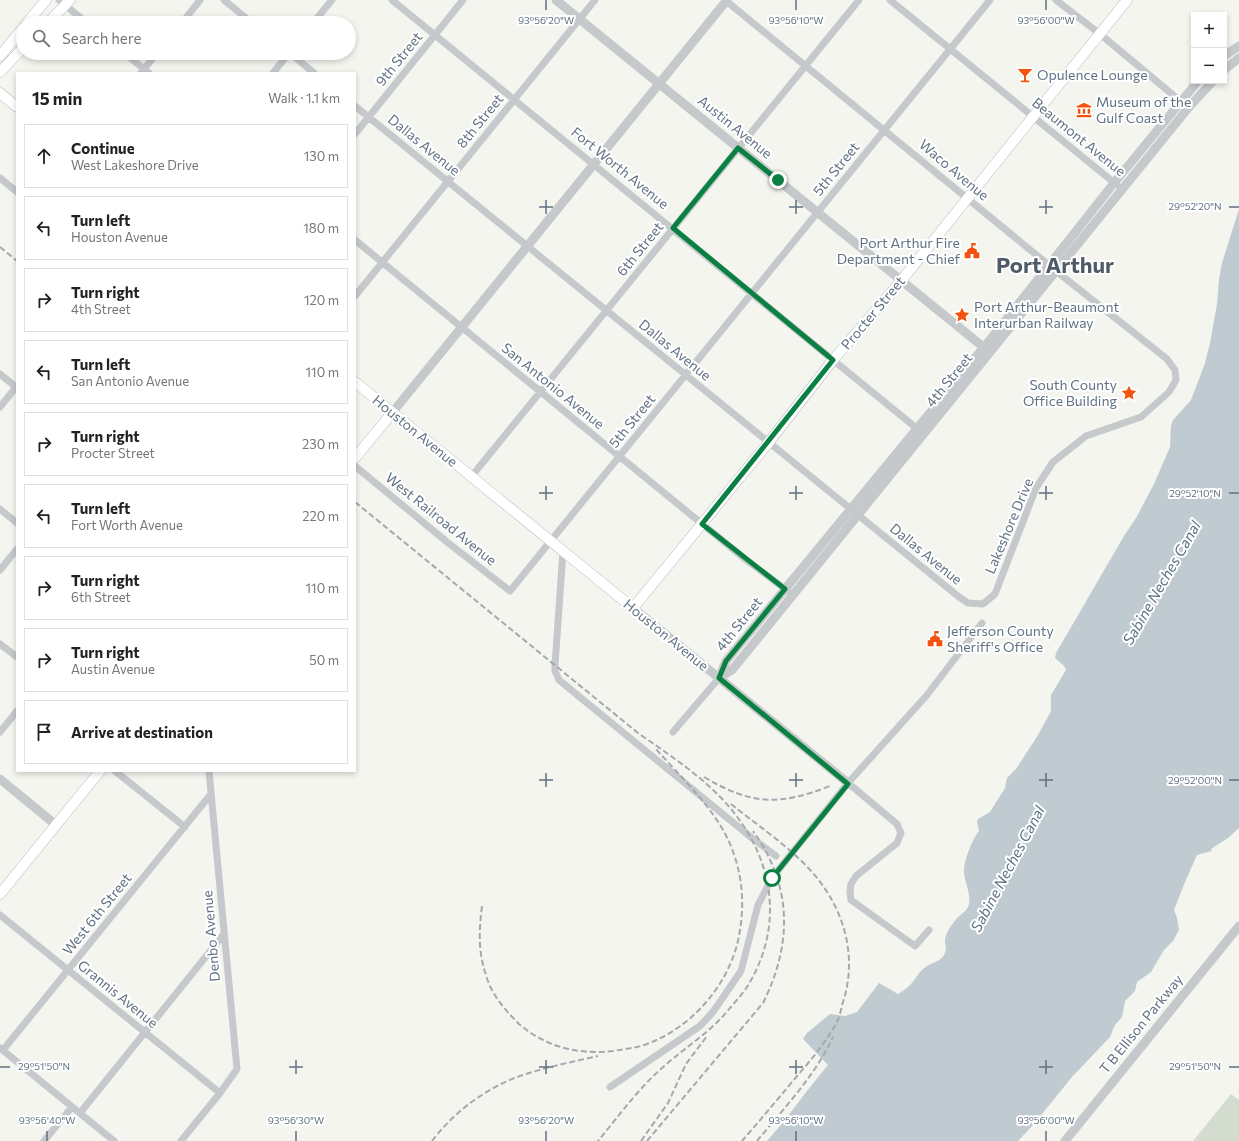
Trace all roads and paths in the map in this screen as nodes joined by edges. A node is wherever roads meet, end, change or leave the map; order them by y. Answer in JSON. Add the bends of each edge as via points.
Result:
{"nodes":[{"id":1,"x":46,"y":0,"type":"edge"},
{"id":2,"x":200,"y":0,"type":"edge"},
{"id":3,"x":224,"y":0,"type":"edge"},
{"id":4,"x":332,"y":0,"type":"edge"},
{"id":5,"x":392,"y":0,"type":"edge"},
{"id":6,"x":463,"y":0,"type":"edge"},
{"id":7,"x":556,"y":0,"type":"edge"},
{"id":8,"x":595,"y":0,"type":"edge"},
{"id":9,"x":726,"y":0,"type":"edge"},
{"id":10,"x":859,"y":0,"type":"edge"},
{"id":11,"x":890,"y":0,"type":"edge"},
{"id":12,"x":990,"y":0,"type":"edge"},
{"id":13,"x":1056,"y":0,"type":"edge"},
{"id":14,"x":1127,"y":0,"type":"edge"},
{"id":15,"x":64,"y":2,"type":"edge"},
{"id":16,"x":33,"y":16,"type":"edge"},
{"id":17,"x":53,"y":16,"type":"edge"},
{"id":18,"x":79,"y":16,"type":"edge"},
{"id":19,"x":187,"y":16,"type":"edge"},
{"id":20,"x":243,"y":16,"type":"edge"},
{"id":21,"x":319,"y":16,"type":"edge"},
{"id":22,"x":580,"y":19,"type":"junction"},
{"id":23,"x":1100,"y":34,"type":"junction"},
{"id":24,"x":435,"y":35,"type":"junction"},
{"id":25,"x":16,"y":37,"type":"edge"},
{"id":26,"x":1239,"y":46,"type":"edge"},
{"id":27,"x":950,"y":49,"type":"junction"},
{"id":28,"x":1227,"y":54,"type":"edge"},
{"id":29,"x":16,"y":55,"type":"edge"},
{"id":30,"x":0,"y":56,"type":"edge"},
{"id":31,"x":1239,"y":58,"type":"edge"},
{"id":32,"x":132,"y":60,"type":"edge"},
{"id":33,"x":153,"y":60,"type":"edge"},
{"id":34,"x":283,"y":60,"type":"edge"},
{"id":35,"x":298,"y":60,"type":"edge"},
{"id":36,"x":805,"y":66,"type":"junction"},
{"id":37,"x":1227,"y":68,"type":"edge"},
{"id":38,"x":0,"y":72,"type":"edge"},
{"id":39,"x":145,"y":72,"type":"edge"},
{"id":40,"x":274,"y":72,"type":"edge"},
{"id":41,"x":313,"y":72,"type":"edge"},
{"id":42,"x":659,"y":83,"type":"junction"},
{"id":43,"x":1195,"y":84,"type":"edge"},
{"id":44,"x":1210,"y":84,"type":"edge"},
{"id":45,"x":0,"y":93,"type":"edge"},
{"id":46,"x":515,"y":100,"type":"junction"},
{"id":47,"x":1181,"y":101,"type":"junction"},
{"id":48,"x":16,"y":106,"type":"edge"},
{"id":49,"x":356,"y":107,"type":"edge"},
{"id":50,"x":1189,"y":107,"type":"junction"},
{"id":51,"x":368,"y":117,"type":"junction"},
{"id":52,"x":1033,"y":117,"type":"junction"},
{"id":53,"x":884,"y":130,"type":"junction"},
{"id":54,"x":356,"y":133,"type":"edge"},
{"id":55,"x":738,"y":148,"type":"junction"},
{"id":56,"x":594,"y":163,"type":"junction"},
{"id":57,"x":0,"y":178,"type":"edge"},
{"id":58,"x":448,"y":182,"type":"junction"},
{"id":59,"x":1114,"y":183,"type":"junction"},
{"id":60,"x":1122,"y":189,"type":"junction"},
{"id":61,"x":16,"y":191,"type":"edge"},
{"id":62,"x":967,"y":198,"type":"junction"},
{"id":63,"x":818,"y":212,"type":"junction"},
{"id":64,"x":673,"y":228,"type":"junction"},
{"id":65,"x":356,"y":241,"type":"edge"},
{"id":66,"x":527,"y":245,"type":"junction"},
{"id":67,"x":383,"y":262,"type":"junction"},
{"id":68,"x":1053,"y":268,"type":"junction"},
{"id":69,"x":901,"y":281,"type":"junction"},
{"id":70,"x":752,"y":293,"type":"junction"},
{"id":71,"x":356,"y":295,"type":"edge"},
{"id":72,"x":606,"y":310,"type":"junction"},
{"id":73,"x":461,"y":327,"type":"junction"},
{"id":74,"x":986,"y":350,"type":"junction"},
{"id":75,"x":1167,"y":359,"type":"joint"},
{"id":76,"x":833,"y":360,"type":"junction"},
{"id":77,"x":0,"y":374,"type":"edge"},
{"id":78,"x":686,"y":374,"type":"junction"},
{"id":79,"x":356,"y":383,"type":"edge"},
{"id":80,"x":16,"y":387,"type":"edge"},
{"id":81,"x":16,"y":389,"type":"edge"},
{"id":82,"x":540,"y":392,"type":"junction"},
{"id":83,"x":0,"y":407,"type":"edge"},
{"id":84,"x":392,"y":413,"type":"junction"},
{"id":85,"x":920,"y":431,"type":"junction"},
{"id":86,"x":769,"y":442,"type":"junction"},
{"id":87,"x":619,"y":456,"type":"junction"},
{"id":88,"x":356,"y":457,"type":"edge"},
{"id":89,"x":356,"y":467,"type":"edge"},
{"id":90,"x":471,"y":477,"type":"junction"},
{"id":91,"x":0,"y":509,"type":"edge"},
{"id":92,"x":850,"y":509,"type":"junction"},
{"id":93,"x":857,"y":515,"type":"junction"},
{"id":94,"x":16,"y":522,"type":"edge"},
{"id":95,"x":702,"y":524,"type":"junction"},
{"id":96,"x":551,"y":541,"type":"junction"},
{"id":97,"x":16,"y":550,"type":"edge"},
{"id":98,"x":562,"y":551,"type":"junction"},
{"id":99,"x":0,"y":570,"type":"edge"},
{"id":100,"x":510,"y":591,"type":"joint"},
{"id":101,"x":789,"y":592,"type":"junction"},
{"id":102,"x":983,"y":604,"type":"joint"},
{"id":103,"x":633,"y":608,"type":"junction"},
{"id":104,"x":982,"y":623,"type":"dead end"},
{"id":105,"x":0,"y":644,"type":"edge"},
{"id":106,"x":16,"y":656,"type":"edge"},
{"id":107,"x":719,"y":678,"type":"junction"},
{"id":108,"x":16,"y":712,"type":"edge"},
{"id":109,"x":0,"y":732,"type":"edge"},
{"id":110,"x":673,"y":732,"type":"dead end"},
{"id":111,"x":99,"y":772,"type":"edge"},
{"id":112,"x":116,"y":772,"type":"edge"},
{"id":113,"x":209,"y":772,"type":"edge"},
{"id":114,"x":0,"y":779,"type":"edge"},
{"id":115,"x":848,"y":784,"type":"junction"},
{"id":116,"x":211,"y":794,"type":"junction"},
{"id":117,"x":56,"y":825,"type":"junction"},
{"id":118,"x":184,"y":827,"type":"junction"},
{"id":119,"x":776,"y":856,"type":"dead end"},
{"id":120,"x":0,"y":894,"type":"edge"},
{"id":121,"x":0,"y":915,"type":"edge"},
{"id":122,"x":1239,"y":926,"type":"edge"},
{"id":123,"x":929,"y":930,"type":"dead end"},
{"id":124,"x":224,"y":934,"type":"junction"},
{"id":125,"x":68,"y":970,"type":"junction"},
{"id":126,"x":146,"y":1033,"type":"junction"},
{"id":127,"x":2,"y":1049,"type":"edge"},
{"id":128,"x":610,"y":1087,"type":"dead end"},
{"id":129,"x":220,"y":1093,"type":"junction"},
{"id":130,"x":72,"y":1107,"type":"junction"},
{"id":131,"x":80,"y":1113,"type":"junction"},
{"id":132,"x":44,"y":1141,"type":"edge"},
{"id":133,"x":114,"y":1141,"type":"edge"},
{"id":134,"x":181,"y":1141,"type":"edge"},
{"id":135,"x":1065,"y":1141,"type":"edge"}],
"edges":[{"from":1,"to":16,"type":"main road"},
{"from":2,"to":19,"type":"street"},
{"from":3,"to":20,"type":"street"},
{"from":4,"to":21,"type":"street"},
{"from":5,"to":24,"type":"street","name":"Fort Worth Avenue"},
{"from":6,"to":24,"type":"street","name":"9th Street"},
{"from":7,"to":22,"type":"street","name":"Austin Avenue"},
{"from":8,"to":22,"type":"street","name":"8th Street"},
{"from":9,"to":36,"type":"street","name":"Waco Avenue"},
{"from":9,"to":42,"type":"street"},
{"from":10,"to":36,"type":"street","name":"6th Street"},
{"from":11,"to":27,"type":"street","name":"Beaumont Avenue"},
{"from":12,"to":27,"type":"street","name":"5th Street"},
{"from":13,"to":23,"type":"street"},
{"from":14,"to":23,"type":"main road","name":"Procter Street"},
{"from":15,"to":17,"type":"main road"},
{"from":15,"to":18,"type":"street"},
{"from":22,"to":42,"type":"street","name":"Austin Avenue"},
{"from":22,"to":46,"type":"street","name":"8th Street"},
{"from":23,"to":47,"type":"street"},
{"from":23,"to":52,"type":"main road","name":"Procter Street"},
{"from":24,"to":46,"type":"street","name":"Fort Worth Avenue"},
{"from":24,"to":51,"type":"street","name":"9th Street"},
{"from":25,"to":30,"type":"main road"},
{"from":26,"to":28,"type":"street"},
{"from":27,"to":52,"type":"street","name":"Beaumont Avenue"},
{"from":27,"to":53,"type":"street","name":"5th Street"},
{"from":29,"to":38,"type":"main road"},
{"from":31,"to":37,"type":"street"},
{"from":32,"to":39,"type":"street"},
{"from":33,"to":39,"type":"street"},
{"from":34,"to":40,"type":"street"},
{"from":35,"to":41,"type":"street"},
{"from":36,"to":53,"type":"street","name":"Waco Avenue"},
{"from":36,"to":55,"type":"street","name":"6th Street"},
{"from":42,"to":55,"type":"street","name":"Austin Avenue"},
{"from":42,"to":56,"type":"street"},
{"from":43,"to":47,"type":"street","name":"4th Street"},
{"from":44,"to":50,"type":"street","name":"4th Street"},
{"from":45,"to":48,"type":"main road"},
{"from":46,"to":56,"type":"street","name":"Fort Worth Avenue"},
{"from":46,"to":58,"type":"street","name":"8th Street"},
{"from":47,"to":50,"type":"street"},
{"from":47,"to":59,"type":"street","name":"4th Street"},
{"from":49,"to":51,"type":"street","name":"Dallas Avenue"},
{"from":50,"to":60,"type":"street","name":"4th Street"},
{"from":51,"to":54,"type":"street","name":"9th Street"},
{"from":51,"to":58,"type":"street","name":"Dallas Avenue"},
{"from":52,"to":59,"type":"street","name":"Beaumont Avenue"},
{"from":52,"to":62,"type":"main road","name":"Procter Street"},
{"from":53,"to":62,"type":"street","name":"Waco Avenue"},
{"from":53,"to":63,"type":"street","name":"5th Street"},
{"from":55,"to":63,"type":"street","name":"Austin Avenue"},
{"from":55,"to":64,"type":"street","name":"6th Street"},
{"from":56,"to":64,"type":"street","name":"Fort Worth Avenue"},
{"from":56,"to":66,"type":"street"},
{"from":57,"to":61,"type":"street"},
{"from":58,"to":66,"type":"street","name":"Dallas Avenue"},
{"from":58,"to":67,"type":"street","name":"8th Street"},
{"from":59,"to":60,"type":"street","name":"Beaumont Avenue"},
{"from":59,"to":68,"type":"street","name":"4th Street"},
{"from":60,"to":68,"type":"street","name":"4th Street"},
{"from":62,"to":68,"type":"street","name":"Waco Avenue"},
{"from":62,"to":69,"type":"main road","name":"Procter Street"},
{"from":63,"to":69,"type":"street","name":"Austin Avenue"},
{"from":63,"to":70,"type":"street","name":"5th Street"},
{"from":64,"to":70,"type":"street","name":"Fort Worth Avenue"},
{"from":64,"to":72,"type":"street","name":"6th Street"},
{"from":65,"to":67,"type":"street","name":"San Antonio Avenue"},
{"from":66,"to":72,"type":"street","name":"Dallas Avenue"},
{"from":66,"to":73,"type":"street"},
{"from":67,"to":71,"type":"street","name":"8th Street"},
{"from":67,"to":73,"type":"street","name":"San Antonio Avenue"},
{"from":68,"to":74,"type":"street","name":"4th Street"},
{"from":68,"to":75,"type":"street","name":"Waco Avenue"},
{"from":69,"to":74,"type":"street","name":"Austin Avenue"},
{"from":69,"to":76,"type":"main road","name":"Procter Street"},
{"from":70,"to":76,"type":"street","name":"Fort Worth Avenue"},
{"from":70,"to":78,"type":"street","name":"5th Street"},
{"from":72,"to":78,"type":"street","name":"Dallas Avenue"},
{"from":72,"to":82,"type":"street","name":"6th Street"},
{"from":73,"to":82,"type":"street","name":"San Antonio Avenue"},
{"from":73,"to":84,"type":"street"},
{"from":74,"to":85,"type":"street","name":"4th Street"},
{"from":75,"to":102,"type":"street","name":"Lakeshore Drive","via":[[1175,370],[1176,380],[1169,392],[1158,402],[1141,417],[1086,436],[1053,462],[1036,488],[995,594]]},
{"from":76,"to":85,"type":"street","name":"Fort Worth Avenue"},
{"from":76,"to":86,"type":"main road","name":"Procter Street"},
{"from":77,"to":80,"type":"street"},
{"from":78,"to":86,"type":"street","name":"Dallas Avenue"},
{"from":78,"to":87,"type":"street","name":"5th Street"},
{"from":79,"to":84,"type":"main road","name":"Houston Avenue"},
{"from":81,"to":83,"type":"street"},
{"from":82,"to":87,"type":"street","name":"San Antonio Avenue"},
{"from":82,"to":90,"type":"street","name":"6th Street"},
{"from":84,"to":88,"type":"main road"},
{"from":84,"to":90,"type":"main road","name":"Houston Avenue"},
{"from":85,"to":92,"type":"street","name":"4th Street"},
{"from":85,"to":93,"type":"street","name":"4th Street"},
{"from":86,"to":92,"type":"street","name":"Dallas Avenue"},
{"from":86,"to":95,"type":"main road","name":"Procter Street"},
{"from":87,"to":95,"type":"street","name":"San Antonio Avenue"},
{"from":87,"to":96,"type":"street","name":"5th Street"},
{"from":89,"to":100,"type":"street","name":"West Railroad Avenue"},
{"from":90,"to":96,"type":"main road","name":"Houston Avenue"},
{"from":91,"to":94,"type":"street"},
{"from":92,"to":93,"type":"street","name":"Dallas Avenue"},
{"from":92,"to":101,"type":"street","name":"4th Street"},
{"from":93,"to":101,"type":"street","name":"4th Street"},
{"from":93,"to":102,"type":"street","name":"Dallas Avenue","via":[[959,597],[968,603]]},
{"from":95,"to":101,"type":"street","name":"San Antonio Avenue"},
{"from":95,"to":103,"type":"main road","name":"Procter Street"},
{"from":96,"to":98,"type":"main road","name":"Houston Avenue"},
{"from":96,"to":100,"type":"street","name":"5th Street"},
{"from":97,"to":99,"type":"street"},
{"from":98,"to":103,"type":"main road","name":"Houston Avenue"},
{"from":98,"to":119,"type":"street","via":[[555,665],[559,680]]},
{"from":101,"to":107,"type":"street","name":"4th Street","via":[[732,670]]},
{"from":103,"to":107,"type":"street","name":"Houston Avenue"},
{"from":104,"to":115,"type":"street","via":[[927,695]]},
{"from":105,"to":106,"type":"street"},
{"from":107,"to":110,"type":"street"},
{"from":107,"to":115,"type":"street","name":"Houston Avenue"},
{"from":108,"to":109,"type":"street"},
{"from":111,"to":117,"type":"main road"},
{"from":112,"to":118,"type":"street"},
{"from":113,"to":116,"type":"street","name":"Denbo Avenue"},
{"from":114,"to":117,"type":"street"},
{"from":115,"to":123,"type":"street","name":"Houston Avenue","via":[[898,824],[901,833],[897,843],[856,876],[851,884],[851,900],[915,946]]},
{"from":115,"to":128,"type":"street","via":[[772,878],[758,905],[741,971],[713,1012],[700,1026]]},
{"from":116,"to":118,"type":"street","name":"West 6th Street"},
{"from":116,"to":124,"type":"street","name":"Denbo Avenue"},
{"from":117,"to":120,"type":"main road"},
{"from":118,"to":125,"type":"street","name":"West 6th Street"},
{"from":121,"to":125,"type":"street","name":"Grannis Avenue"},
{"from":122,"to":135,"type":"street","name":"T B Ellison Parkway"},
{"from":124,"to":126,"type":"street"},
{"from":124,"to":129,"type":"street","name":"Denbo Avenue","via":[[237,1069]]},
{"from":125,"to":126,"type":"street","name":"Grannis Avenue"},
{"from":125,"to":127,"type":"street","name":"West 6th Street"},
{"from":126,"to":129,"type":"street","name":"Grannis Avenue"},
{"from":126,"to":131,"type":"street"},
{"from":127,"to":130,"type":"street"},
{"from":129,"to":134,"type":"street","name":"Denbo Avenue"},
{"from":130,"to":131,"type":"street"},
{"from":130,"to":132,"type":"street"},
{"from":131,"to":133,"type":"street"}]}
